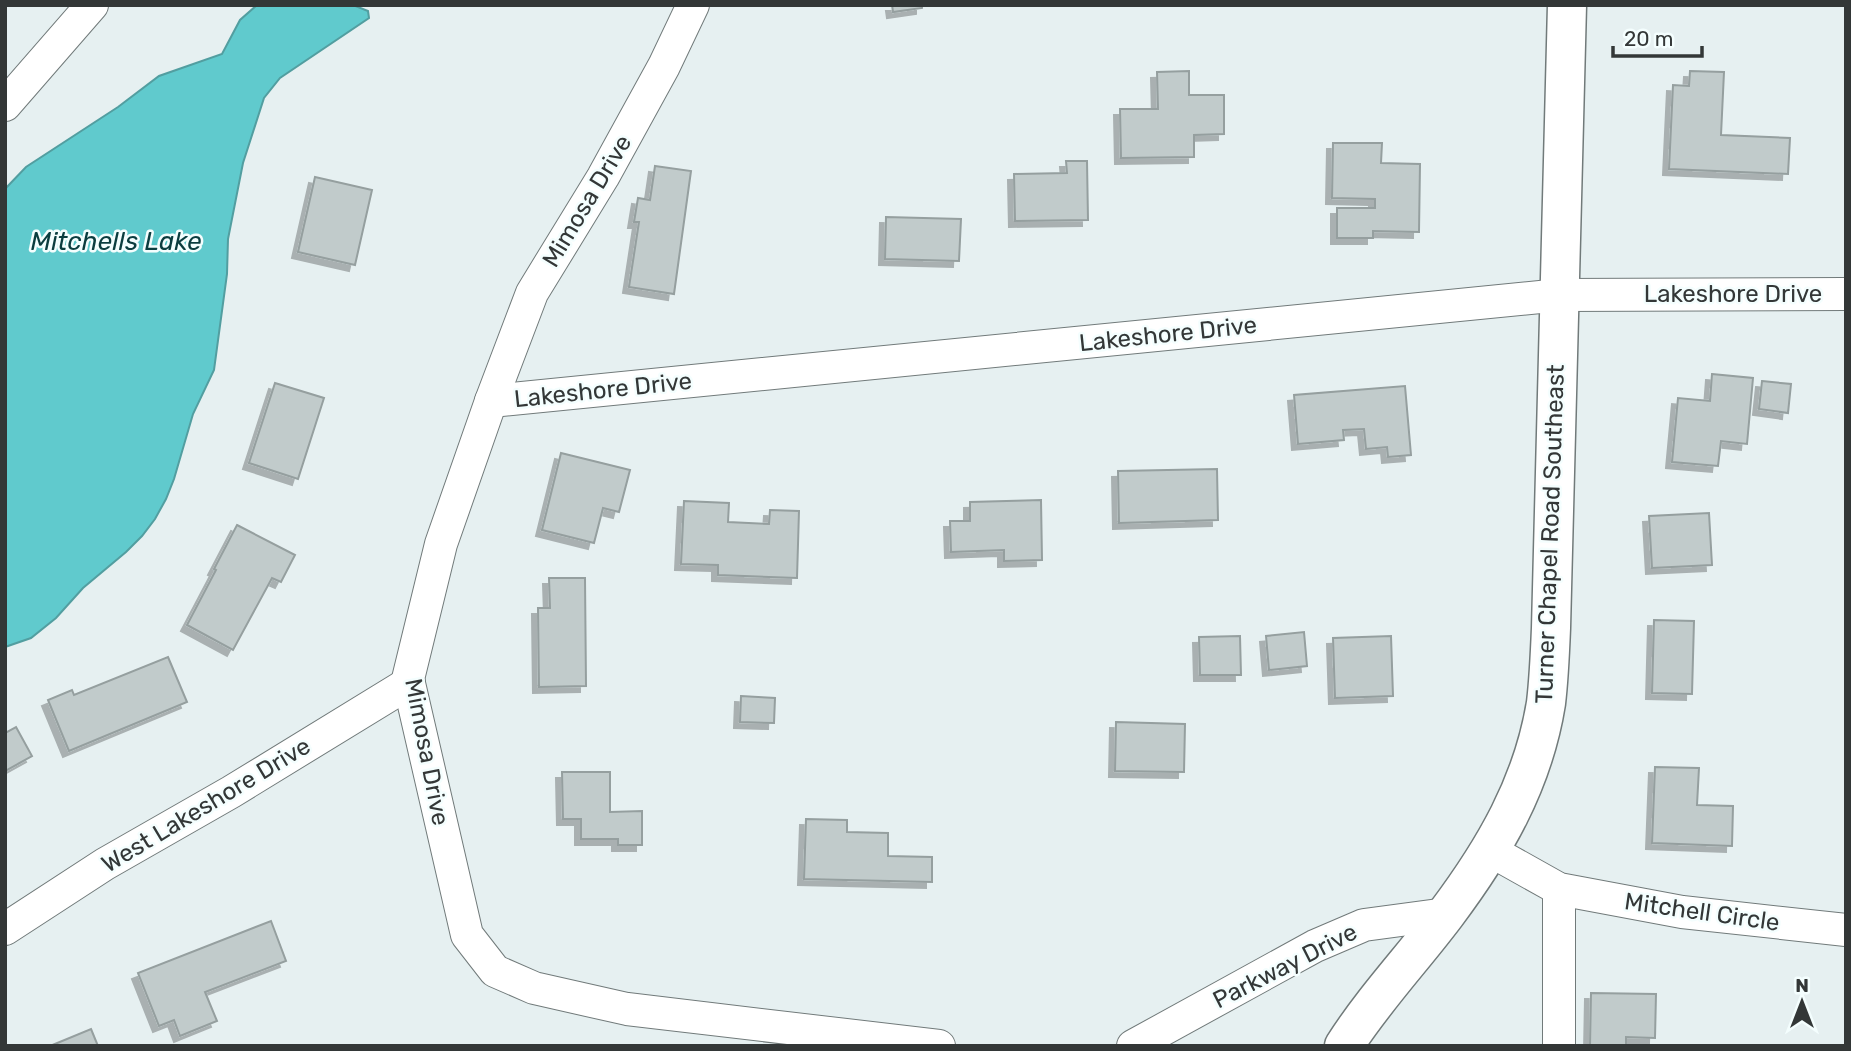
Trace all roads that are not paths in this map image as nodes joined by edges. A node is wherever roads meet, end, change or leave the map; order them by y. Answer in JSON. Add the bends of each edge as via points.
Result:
{"nodes":[{"id":1,"x":693,"y":5,"type":"edge"},
{"id":2,"x":1567,"y":5,"type":"edge"},
{"id":3,"x":78,"y":13,"type":"edge"},
{"id":4,"x":5,"y":105,"type":"edge"},
{"id":5,"x":1846,"y":294,"type":"edge"},
{"id":6,"x":1560,"y":295,"type":"junction"},
{"id":7,"x":491,"y":401,"type":"junction"},
{"id":8,"x":409,"y":683,"type":"junction"},
{"id":9,"x":1491,"y":851,"type":"junction"},
{"id":10,"x":1559,"y":890,"type":"junction"},
{"id":11,"x":1446,"y":914,"type":"junction"},
{"id":12,"x":5,"y":929,"type":"edge"},
{"id":13,"x":1846,"y":930,"type":"edge"},
{"id":14,"x":939,"y":1046,"type":"edge"},
{"id":15,"x":1133,"y":1046,"type":"edge"},
{"id":16,"x":1344,"y":1046,"type":"edge"},
{"id":17,"x":1559,"y":1046,"type":"edge"}],
"edges":[{"from":1,"to":7,"type":"street","name":"Mimosa Drive","via":[[603,177],[532,293]]},
{"from":2,"to":6,"type":"street","name":"Turner Chapel Road Southeast"},
{"from":3,"to":4,"type":"street"},
{"from":5,"to":6,"type":"street","name":"Lakeshore Drive"},
{"from":6,"to":7,"type":"street","name":"Lakeshore Drive"},
{"from":6,"to":9,"type":"street","name":"Turner Chapel Road Southeast","via":[[1545,705],[1524,781]]},
{"from":7,"to":8,"type":"street","name":"Mimosa Drive","via":[[442,544]]},
{"from":8,"to":12,"type":"street","name":"West Lakeshore Drive","via":[[105,864]]},
{"from":8,"to":14,"type":"street","name":"Mimosa Drive","via":[[467,935],[495,971],[534,988],[627,1009]]},
{"from":9,"to":10,"type":"street","name":"Mitchell Circle"},
{"from":9,"to":11,"type":"street","name":"Turner Chapel Road Southeast"},
{"from":10,"to":13,"type":"street","name":"Mitchell Circle","via":[[1682,912]]},
{"from":10,"to":17,"type":"street"},
{"from":11,"to":15,"type":"street","name":"Parkway Drive","via":[[1363,925],[1315,946]]},
{"from":11,"to":16,"type":"street","name":"Turner Chapel Road Southeast"}]}
